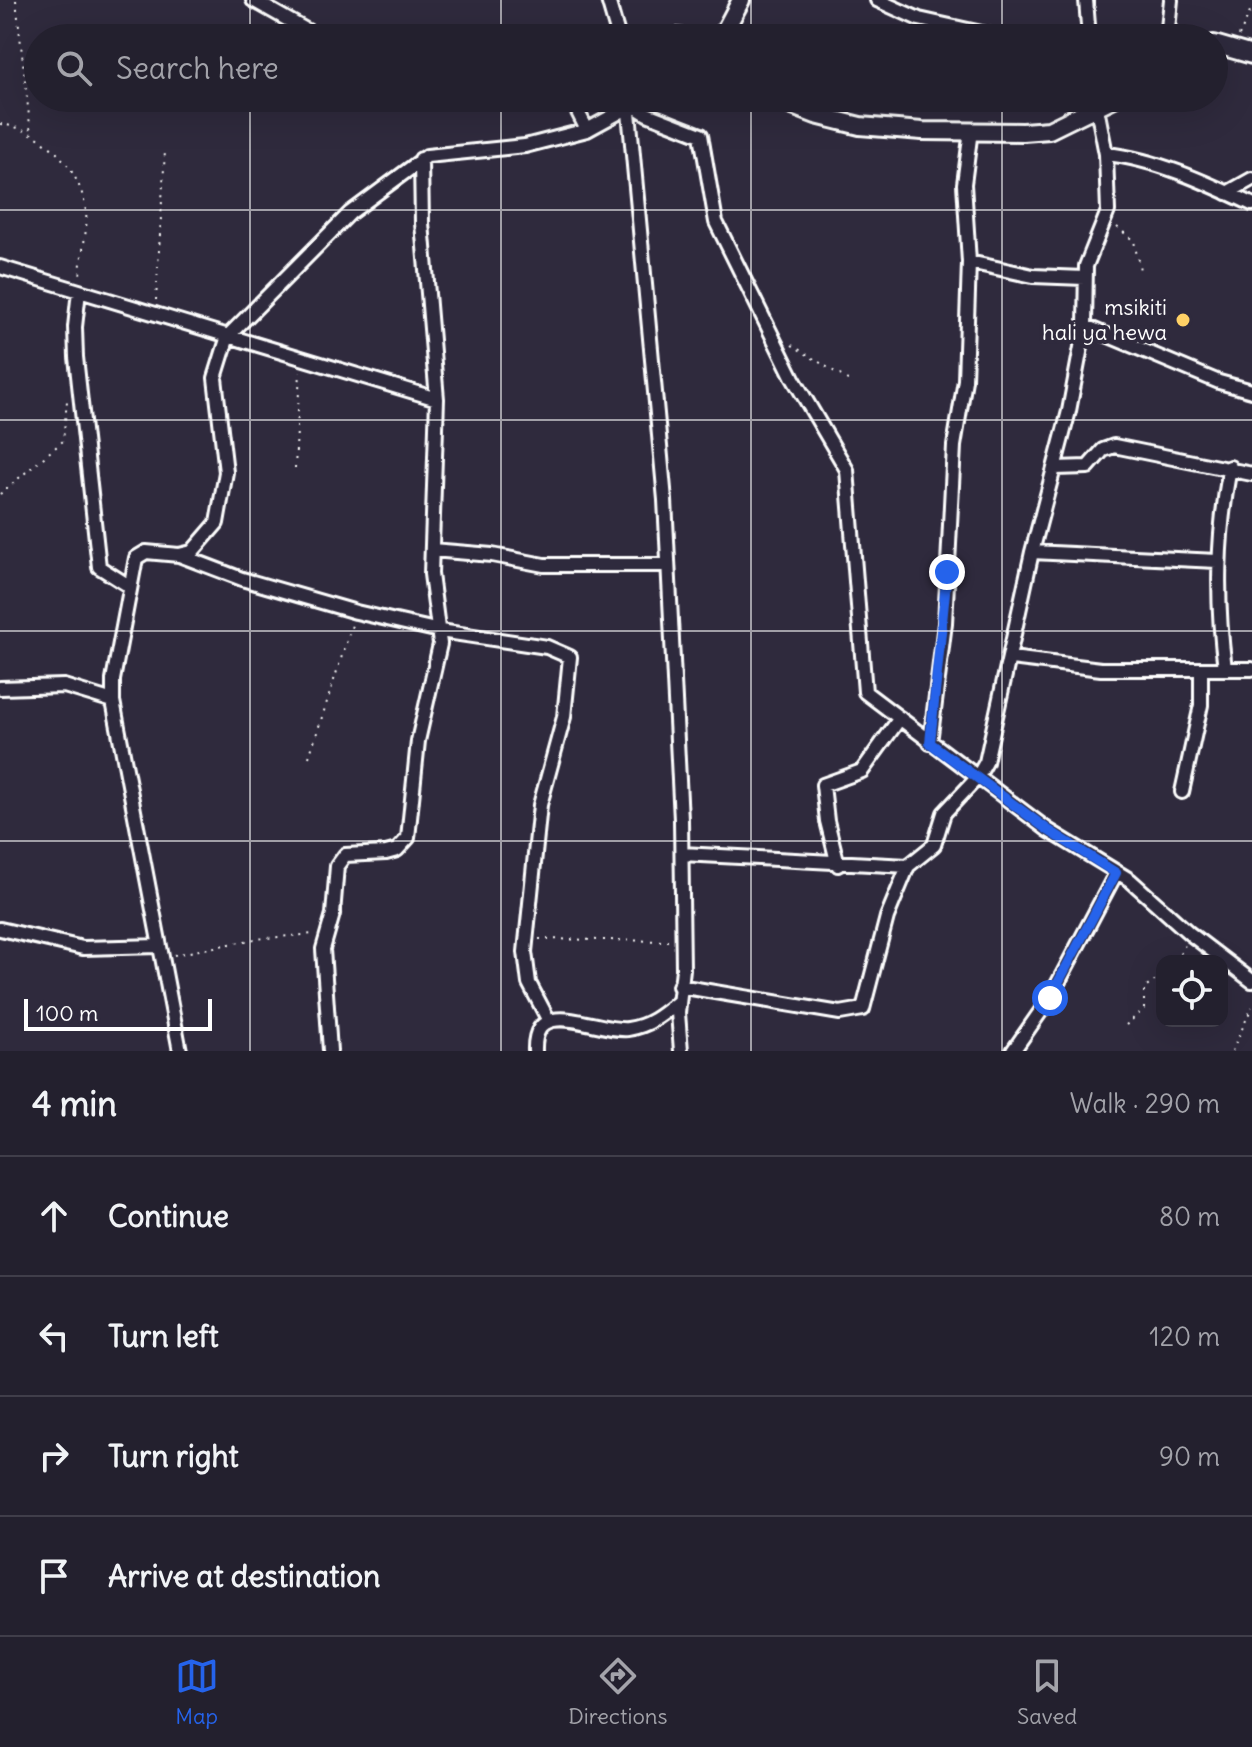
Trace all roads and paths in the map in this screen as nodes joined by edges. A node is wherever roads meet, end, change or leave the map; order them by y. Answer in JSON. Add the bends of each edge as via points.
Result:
{"nodes":[{"id":1,"x":16,"y":0,"type":"edge"},
{"id":2,"x":253,"y":0,"type":"edge"},
{"id":3,"x":608,"y":0,"type":"edge"},
{"id":4,"x":741,"y":0,"type":"edge"},
{"id":5,"x":877,"y":0,"type":"edge"},
{"id":6,"x":1086,"y":0,"type":"edge"},
{"id":7,"x":1171,"y":0,"type":"edge"},
{"id":8,"x":1252,"y":8,"type":"edge"},
{"id":9,"x":295,"y":24,"type":"edge"},
{"id":10,"x":615,"y":24,"type":"edge"},
{"id":11,"x":728,"y":24,"type":"edge"},
{"id":12,"x":941,"y":24,"type":"edge"},
{"id":13,"x":1088,"y":24,"type":"edge"},
{"id":14,"x":1168,"y":24,"type":"edge"},
{"id":15,"x":1245,"y":52,"type":"edge"},
{"id":16,"x":24,"y":72,"type":"edge"},
{"id":17,"x":28,"y":112,"type":"edge"},
{"id":18,"x":578,"y":112,"type":"edge"},
{"id":19,"x":613,"y":112,"type":"edge"},
{"id":20,"x":629,"y":112,"type":"edge"},
{"id":21,"x":644,"y":112,"type":"edge"},
{"id":22,"x":808,"y":112,"type":"edge"},
{"id":23,"x":1082,"y":112,"type":"edge"},
{"id":24,"x":1094,"y":112,"type":"edge"},
{"id":25,"x":0,"y":124,"type":"edge"},
{"id":26,"x":587,"y":130,"type":"junction"},
{"id":27,"x":971,"y":130,"type":"junction"},
{"id":28,"x":31,"y":135,"type":"junction"},
{"id":29,"x":165,"y":151,"type":"dead end"},
{"id":30,"x":1106,"y":154,"type":"junction"},
{"id":31,"x":421,"y":159,"type":"junction"},
{"id":32,"x":1252,"y":179,"type":"edge"},
{"id":33,"x":1227,"y":193,"type":"junction"},
{"id":34,"x":1252,"y":204,"type":"edge"},
{"id":35,"x":1105,"y":221,"type":"junction"},
{"id":36,"x":969,"y":262,"type":"junction"},
{"id":37,"x":0,"y":267,"type":"edge"},
{"id":38,"x":1140,"y":270,"type":"dead end"},
{"id":39,"x":1084,"y":278,"type":"junction"},
{"id":40,"x":80,"y":291,"type":"junction"},
{"id":41,"x":153,"y":313,"type":"junction"},
{"id":42,"x":1085,"y":326,"type":"junction"},
{"id":43,"x":774,"y":334,"type":"junction"},
{"id":44,"x":228,"y":336,"type":"junction"},
{"id":45,"x":302,"y":359,"type":"junction"},
{"id":46,"x":851,"y":382,"type":"dead end"},
{"id":47,"x":1252,"y":391,"type":"edge"},
{"id":48,"x":68,"y":398,"type":"dead end"},
{"id":49,"x":437,"y":399,"type":"junction"},
{"id":50,"x":1230,"y":467,"type":"junction"},
{"id":51,"x":295,"y":468,"type":"dead end"},
{"id":52,"x":1055,"y":468,"type":"junction"},
{"id":53,"x":1252,"y":474,"type":"edge"},
{"id":54,"x":0,"y":494,"type":"edge"},
{"id":55,"x":432,"y":550,"type":"junction"},
{"id":56,"x":1032,"y":552,"type":"junction"},
{"id":57,"x":179,"y":555,"type":"junction"},
{"id":58,"x":1217,"y":561,"type":"junction"},
{"id":59,"x":668,"y":565,"type":"junction"},
{"id":60,"x":129,"y":586,"type":"junction"},
{"id":61,"x":356,"y":612,"type":"junction"},
{"id":62,"x":440,"y":631,"type":"junction"},
{"id":63,"x":1011,"y":658,"type":"junction"},
{"id":64,"x":1225,"y":669,"type":"junction"},
{"id":65,"x":1252,"y":669,"type":"edge"},
{"id":66,"x":1201,"y":670,"type":"junction"},
{"id":67,"x":0,"y":688,"type":"edge"},
{"id":68,"x":113,"y":701,"type":"junction"},
{"id":69,"x":900,"y":718,"type":"junction"},
{"id":70,"x":930,"y":743,"type":"junction"},
{"id":71,"x":309,"y":757,"type":"dead end"},
{"id":72,"x":977,"y":778,"type":"junction"},
{"id":73,"x":1182,"y":792,"type":"dead end"},
{"id":74,"x":682,"y":854,"type":"junction"},
{"id":75,"x":838,"y":865,"type":"junction"},
{"id":76,"x":908,"y":866,"type":"junction"},
{"id":77,"x":1116,"y":873,"type":"junction"},
{"id":78,"x":0,"y":929,"type":"edge"},
{"id":79,"x":1189,"y":933,"type":"junction"},
{"id":80,"x":327,"y":934,"type":"junction"},
{"id":81,"x":526,"y":938,"type":"junction"},
{"id":82,"x":682,"y":941,"type":"junction"},
{"id":83,"x":160,"y":951,"type":"junction"},
{"id":84,"x":1179,"y":955,"type":"edge"},
{"id":85,"x":1156,"y":980,"type":"edge"},
{"id":86,"x":1252,"y":981,"type":"edge"},
{"id":87,"x":679,"y":986,"type":"junction"},
{"id":88,"x":678,"y":1002,"type":"junction"},
{"id":89,"x":1252,"y":1007,"type":"edge"},
{"id":90,"x":549,"y":1021,"type":"junction"},
{"id":91,"x":1126,"y":1025,"type":"dead end"},
{"id":92,"x":180,"y":1051,"type":"edge"},
{"id":93,"x":330,"y":1051,"type":"edge"},
{"id":94,"x":535,"y":1051,"type":"edge"},
{"id":95,"x":681,"y":1051,"type":"edge"},
{"id":96,"x":1013,"y":1051,"type":"edge"},
{"id":97,"x":1232,"y":1051,"type":"edge"}],
"edges":[{"from":1,"to":16,"type":"path"},
{"from":2,"to":9,"type":"street"},
{"from":3,"to":10,"type":"street"},
{"from":4,"to":11,"type":"street"},
{"from":5,"to":12,"type":"street"},
{"from":6,"to":13,"type":"street"},
{"from":7,"to":14,"type":"street"},
{"from":8,"to":15,"type":"path","via":[[1241,29]]},
{"from":17,"to":28,"type":"path"},
{"from":18,"to":26,"type":"street"},
{"from":19,"to":26,"type":"street"},
{"from":20,"to":59,"type":"street"},
{"from":21,"to":43,"type":"street","via":[[701,135],[716,222]]},
{"from":22,"to":27,"type":"street","via":[[860,126]]},
{"from":23,"to":27,"type":"street","via":[[1037,132]]},
{"from":24,"to":30,"type":"street"},
{"from":25,"to":28,"type":"path"},
{"from":26,"to":31,"type":"street","via":[[525,146]]},
{"from":27,"to":36,"type":"street","via":[[964,184]]},
{"from":28,"to":40,"type":"path","via":[[67,161],[78,187],[86,229]]},
{"from":29,"to":41,"type":"path"},
{"from":30,"to":33,"type":"street"},
{"from":30,"to":35,"type":"street"},
{"from":31,"to":44,"type":"street","via":[[350,213]]},
{"from":31,"to":49,"type":"street"},
{"from":32,"to":33,"type":"street"},
{"from":33,"to":34,"type":"street"},
{"from":35,"to":38,"type":"path","via":[[1130,236]]},
{"from":35,"to":39,"type":"street"},
{"from":36,"to":39,"type":"street","via":[[1033,276]]},
{"from":36,"to":70,"type":"street","via":[[965,380],[954,446],[945,623]]},
{"from":37,"to":40,"type":"street"},
{"from":39,"to":42,"type":"street"},
{"from":40,"to":41,"type":"street"},
{"from":40,"to":60,"type":"street","via":[[76,357],[99,567]]},
{"from":41,"to":44,"type":"street"},
{"from":42,"to":47,"type":"street"},
{"from":42,"to":52,"type":"street"},
{"from":43,"to":46,"type":"path"},
{"from":43,"to":69,"type":"street","via":[[793,378],[847,470],[865,692]]},
{"from":44,"to":45,"type":"street"},
{"from":44,"to":57,"type":"street","via":[[215,378],[226,472],[217,523],[197,549]]},
{"from":45,"to":49,"type":"street"},
{"from":45,"to":51,"type":"path"},
{"from":48,"to":54,"type":"path","via":[[63,441]]},
{"from":49,"to":55,"type":"street"},
{"from":50,"to":52,"type":"street","via":[[1114,446],[1088,467]]},
{"from":50,"to":53,"type":"street"},
{"from":50,"to":58,"type":"street"},
{"from":52,"to":56,"type":"street"},
{"from":55,"to":59,"type":"street","via":[[544,565]]},
{"from":55,"to":62,"type":"street","via":[[432,593]]},
{"from":56,"to":58,"type":"street"},
{"from":56,"to":63,"type":"street"},
{"from":57,"to":60,"type":"street","via":[[138,555]]},
{"from":57,"to":61,"type":"street"},
{"from":58,"to":64,"type":"street"},
{"from":59,"to":74,"type":"street"},
{"from":60,"to":68,"type":"street"},
{"from":61,"to":62,"type":"street"},
{"from":61,"to":71,"type":"path"},
{"from":62,"to":80,"type":"street","via":[[418,741],[408,838],[392,852],[349,854],[338,862]]},
{"from":62,"to":81,"type":"street","via":[[547,647],[570,657],[564,717],[540,805]]},
{"from":63,"to":66,"type":"street","via":[[1101,669]]},
{"from":63,"to":72,"type":"street","via":[[992,745]]},
{"from":64,"to":65,"type":"street"},
{"from":64,"to":66,"type":"street"},
{"from":66,"to":73,"type":"street","via":[[1201,705]]},
{"from":67,"to":68,"type":"street","via":[[64,686]]},
{"from":68,"to":83,"type":"street"},
{"from":69,"to":70,"type":"street"},
{"from":69,"to":75,"type":"street","via":[[862,771],[823,785]]},
{"from":70,"to":72,"type":"street"},
{"from":72,"to":76,"type":"street","via":[[944,813],[934,845]]},
{"from":72,"to":77,"type":"street"},
{"from":74,"to":75,"type":"street"},
{"from":74,"to":82,"type":"street"},
{"from":75,"to":76,"type":"street"},
{"from":76,"to":87,"type":"street","via":[[887,917],[863,1009],[840,1013]]},
{"from":77,"to":79,"type":"street","via":[[1153,898]]},
{"from":77,"to":96,"type":"street","via":[[1050,998]]},
{"from":78,"to":83,"type":"street","via":[[83,948]]},
{"from":79,"to":84,"type":"path"},
{"from":79,"to":86,"type":"street"},
{"from":80,"to":83,"type":"path"},
{"from":80,"to":93,"type":"street","via":[[323,949]]},
{"from":81,"to":82,"type":"path"},
{"from":81,"to":90,"type":"street","via":[[529,983]]},
{"from":82,"to":87,"type":"street"},
{"from":83,"to":92,"type":"street"},
{"from":85,"to":91,"type":"path","via":[[1144,989],[1144,1009]]},
{"from":87,"to":88,"type":"street"},
{"from":88,"to":90,"type":"street","via":[[657,1019],[630,1029],[563,1017]]},
{"from":88,"to":95,"type":"street"},
{"from":89,"to":97,"type":"path"},
{"from":90,"to":94,"type":"street","via":[[537,1036]]}]}
